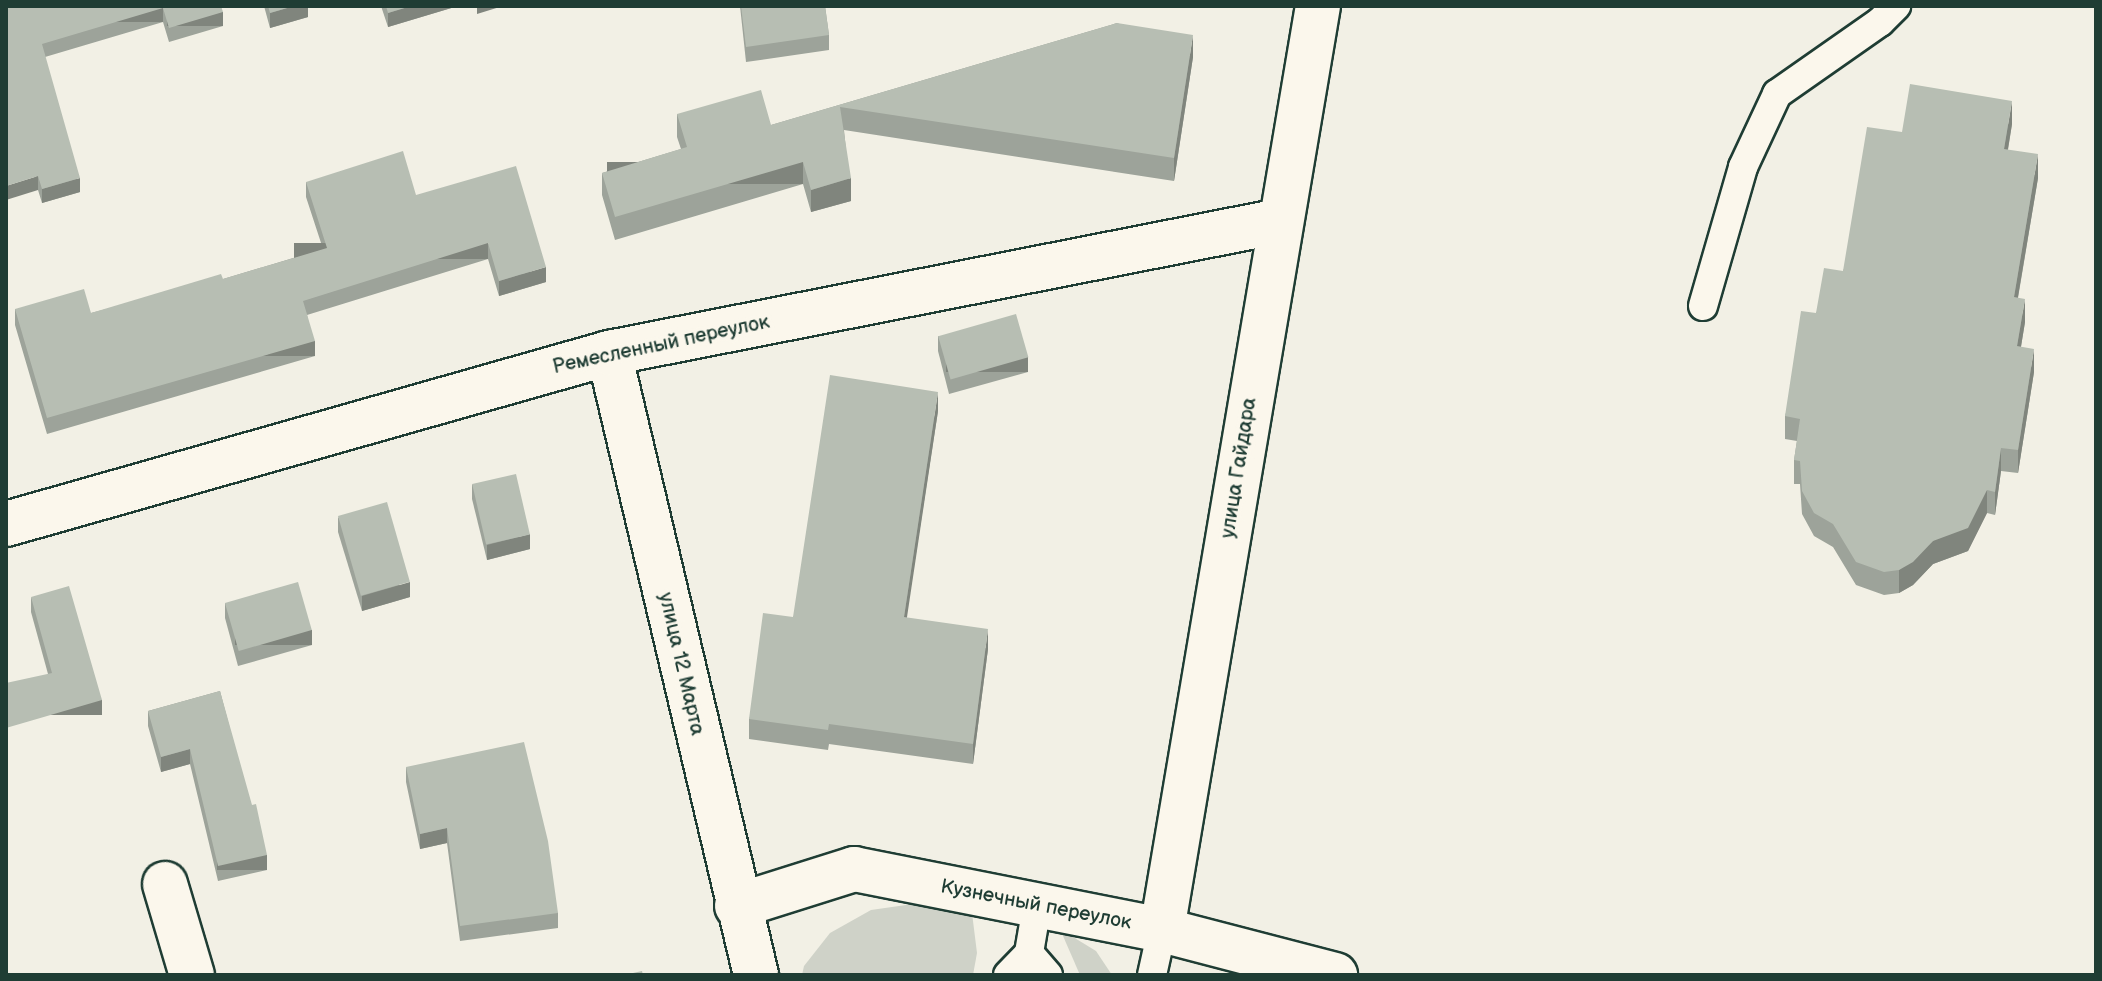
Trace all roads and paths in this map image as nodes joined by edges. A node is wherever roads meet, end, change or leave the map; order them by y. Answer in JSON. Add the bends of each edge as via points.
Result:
{"nodes":[{"id":1,"x":1318,"y":6,"type":"edge"},
{"id":2,"x":1896,"y":6,"type":"edge"},
{"id":3,"x":1280,"y":221,"type":"junction"},
{"id":4,"x":1703,"y":306,"type":"dead end"},
{"id":5,"x":609,"y":353,"type":"junction"},
{"id":6,"x":6,"y":524,"type":"edge"},
{"id":7,"x":165,"y":884,"type":"dead end"},
{"id":8,"x":737,"y":906,"type":"junction"},
{"id":9,"x":1037,"y":906,"type":"junction"},
{"id":10,"x":1162,"y":930,"type":"junction"},
{"id":11,"x":1029,"y":953,"type":"junction"},
{"id":12,"x":192,"y":975,"type":"edge"},
{"id":13,"x":756,"y":975,"type":"edge"},
{"id":14,"x":1008,"y":975,"type":"edge"},
{"id":15,"x":1048,"y":975,"type":"edge"},
{"id":16,"x":1152,"y":975,"type":"edge"},
{"id":17,"x":1335,"y":975,"type":"edge"}],
"edges":[{"from":1,"to":3,"type":"street","name":"улица Гайдара"},
{"from":2,"to":4,"type":"lane","via":[[1777,94],[1743,167]]},
{"from":3,"to":5,"type":"street","name":"Ремесленный переулок"},
{"from":3,"to":10,"type":"street","name":"улица Гайдара"},
{"from":5,"to":6,"type":"street","name":"Ремесленный переулок"},
{"from":5,"to":8,"type":"street","name":"улица 12 Марта"},
{"from":7,"to":12,"type":"street"},
{"from":8,"to":9,"type":"street","name":"Кузнечный переулок","via":[[854,869]]},
{"from":8,"to":13,"type":"street","name":"улица 12 Марта"},
{"from":9,"to":10,"type":"street","name":"Кузнечный переулок"},
{"from":9,"to":11,"type":"lane"},
{"from":10,"to":16,"type":"lane"},
{"from":10,"to":17,"type":"street","name":"Кузнечный переулок"},
{"from":11,"to":14,"type":"lane"},
{"from":11,"to":15,"type":"lane"}]}
